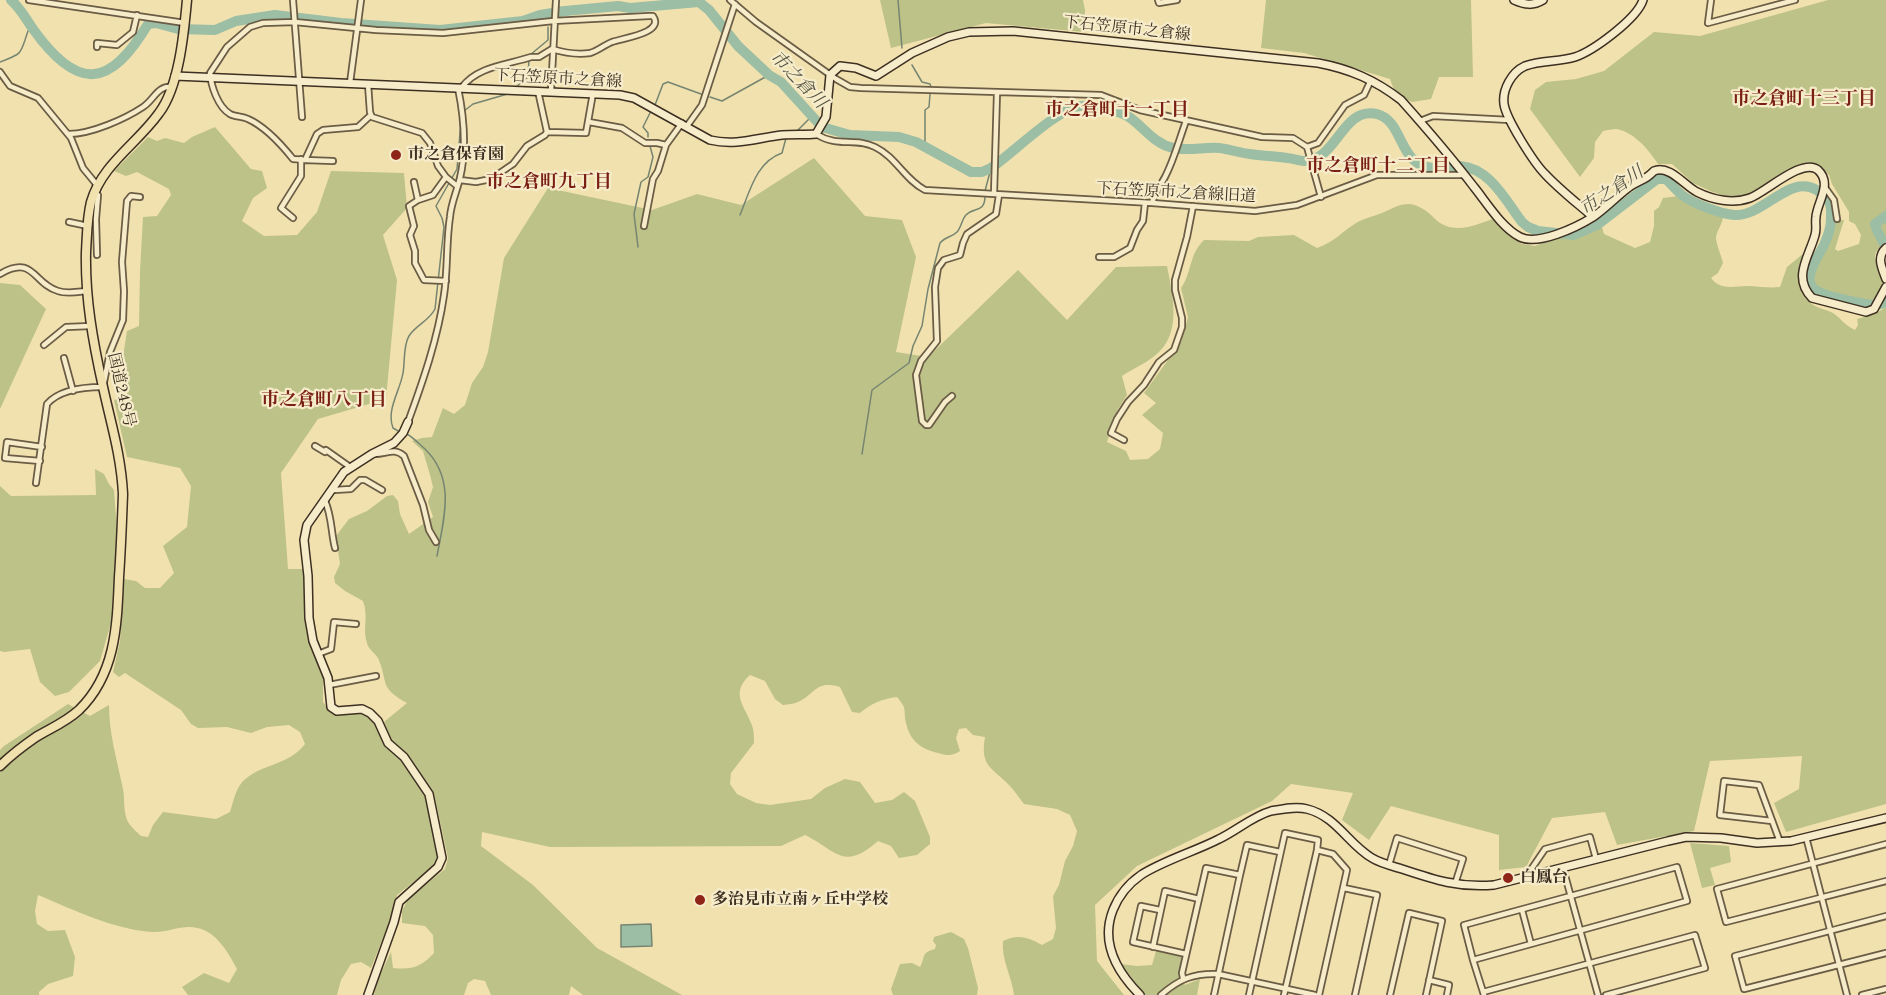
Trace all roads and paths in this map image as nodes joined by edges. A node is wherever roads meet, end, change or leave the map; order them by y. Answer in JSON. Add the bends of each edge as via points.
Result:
{"nodes":[{"id":1,"x":29,"y":0,"type":"edge"},
{"id":2,"x":187,"y":0,"type":"edge"},
{"id":3,"x":293,"y":0,"type":"edge"},
{"id":4,"x":361,"y":0,"type":"edge"},
{"id":5,"x":555,"y":0,"type":"edge"},
{"id":6,"x":730,"y":0,"type":"edge"},
{"id":7,"x":1158,"y":0,"type":"edge"},
{"id":8,"x":1177,"y":0,"type":"edge"},
{"id":9,"x":1514,"y":0,"type":"edge"},
{"id":10,"x":1543,"y":0,"type":"edge"},
{"id":11,"x":1643,"y":0,"type":"edge"},
{"id":12,"x":1710,"y":0,"type":"edge"},
{"id":13,"x":1794,"y":0,"type":"edge"},
{"id":14,"x":735,"y":4,"type":"junction"},
{"id":15,"x":137,"y":15,"type":"junction"},
{"id":16,"x":553,"y":21,"type":"junction"},
{"id":17,"x":295,"y":22,"type":"junction"},
{"id":18,"x":185,"y":23,"type":"junction"},
{"id":19,"x":358,"y":28,"type":"junction"},
{"id":20,"x":96,"y":47,"type":"dead end"},
{"id":21,"x":552,"y":49,"type":"junction"},
{"id":22,"x":0,"y":72,"type":"edge"},
{"id":23,"x":830,"y":75,"type":"junction"},
{"id":24,"x":175,"y":76,"type":"junction"},
{"id":25,"x":210,"y":76,"type":"junction"},
{"id":26,"x":1371,"y":79,"type":"junction"},
{"id":27,"x":299,"y":81,"type":"junction"},
{"id":28,"x":350,"y":83,"type":"junction"},
{"id":29,"x":368,"y":84,"type":"junction"},
{"id":30,"x":173,"y":87,"type":"junction"},
{"id":31,"x":460,"y":87,"type":"junction"},
{"id":32,"x":538,"y":91,"type":"junction"},
{"id":33,"x":551,"y":91,"type":"junction"},
{"id":34,"x":593,"y":93,"type":"junction"},
{"id":35,"x":997,"y":93,"type":"junction"},
{"id":36,"x":371,"y":115,"type":"junction"},
{"id":37,"x":302,"y":117,"type":"dead end"},
{"id":38,"x":1510,"y":120,"type":"junction"},
{"id":39,"x":1186,"y":121,"type":"junction"},
{"id":40,"x":1420,"y":121,"type":"junction"},
{"id":41,"x":589,"y":122,"type":"junction"},
{"id":42,"x":684,"y":125,"type":"junction"},
{"id":43,"x":547,"y":132,"type":"junction"},
{"id":44,"x":818,"y":133,"type":"junction"},
{"id":45,"x":69,"y":134,"type":"junction"},
{"id":46,"x":666,"y":145,"type":"junction"},
{"id":47,"x":1308,"y":148,"type":"junction"},
{"id":48,"x":303,"y":160,"type":"junction"},
{"id":49,"x":333,"y":161,"type":"dead end"},
{"id":50,"x":1463,"y":174,"type":"junction"},
{"id":51,"x":446,"y":177,"type":"junction"},
{"id":52,"x":414,"y":182,"type":"dead end"},
{"id":53,"x":458,"y":183,"type":"junction"},
{"id":54,"x":1824,"y":186,"type":"junction"},
{"id":55,"x":95,"y":189,"type":"junction"},
{"id":56,"x":994,"y":195,"type":"junction"},
{"id":57,"x":140,"y":196,"type":"dead end"},
{"id":58,"x":1322,"y":197,"type":"junction"},
{"id":59,"x":418,"y":200,"type":"junction"},
{"id":60,"x":1145,"y":203,"type":"junction"},
{"id":61,"x":1152,"y":203,"type":"junction"},
{"id":62,"x":1193,"y":206,"type":"junction"},
{"id":63,"x":1593,"y":217,"type":"junction"},
{"id":64,"x":293,"y":218,"type":"dead end"},
{"id":65,"x":1837,"y":219,"type":"dead end"},
{"id":66,"x":69,"y":222,"type":"dead end"},
{"id":67,"x":88,"y":226,"type":"junction"},
{"id":68,"x":644,"y":226,"type":"dead end"},
{"id":69,"x":1886,"y":248,"type":"edge"},
{"id":70,"x":98,"y":255,"type":"dead end"},
{"id":71,"x":1099,"y":257,"type":"dead end"},
{"id":72,"x":0,"y":274,"type":"edge"},
{"id":73,"x":1886,"y":279,"type":"edge"},
{"id":74,"x":446,"y":281,"type":"junction"},
{"id":75,"x":1886,"y":287,"type":"edge"},
{"id":76,"x":87,"y":291,"type":"junction"},
{"id":77,"x":91,"y":326,"type":"junction"},
{"id":78,"x":44,"y":345,"type":"dead end"},
{"id":79,"x":64,"y":358,"type":"dead end"},
{"id":80,"x":103,"y":387,"type":"junction"},
{"id":81,"x":73,"y":391,"type":"junction"},
{"id":82,"x":952,"y":396,"type":"dead end"},
{"id":83,"x":408,"y":422,"type":"joint"},
{"id":84,"x":1124,"y":440,"type":"dead end"},
{"id":85,"x":315,"y":446,"type":"dead end"},
{"id":86,"x":42,"y":447,"type":"junction"},
{"id":87,"x":372,"y":454,"type":"junction"},
{"id":88,"x":40,"y":461,"type":"junction"},
{"id":89,"x":351,"y":467,"type":"junction"},
{"id":90,"x":36,"y":483,"type":"dead end"},
{"id":91,"x":334,"y":490,"type":"junction"},
{"id":92,"x":382,"y":490,"type":"dead end"},
{"id":93,"x":325,"y":501,"type":"junction"},
{"id":94,"x":436,"y":542,"type":"dead end"},
{"id":95,"x":335,"y":548,"type":"dead end"},
{"id":96,"x":356,"y":624,"type":"dead end"},
{"id":97,"x":318,"y":654,"type":"junction"},
{"id":98,"x":376,"y":676,"type":"dead end"},
{"id":99,"x":329,"y":685,"type":"junction"},
{"id":100,"x":0,"y":766,"type":"edge"},
{"id":101,"x":1886,"y":818,"type":"edge"},
{"id":102,"x":1772,"y":821,"type":"junction"},
{"id":103,"x":1806,"y":837,"type":"junction"},
{"id":104,"x":1780,"y":842,"type":"junction"},
{"id":105,"x":1886,"y":844,"type":"edge"},
{"id":106,"x":1317,"y":850,"type":"junction"},
{"id":107,"x":1280,"y":852,"type":"junction"},
{"id":108,"x":1596,"y":859,"type":"junction"},
{"id":109,"x":1813,"y":863,"type":"junction"},
{"id":110,"x":1389,"y":865,"type":"junction"},
{"id":111,"x":1563,"y":868,"type":"junction"},
{"id":112,"x":1240,"y":875,"type":"junction"},
{"id":113,"x":1533,"y":875,"type":"junction"},
{"id":114,"x":1886,"y":880,"type":"edge"},
{"id":115,"x":1455,"y":884,"type":"junction"},
{"id":116,"x":1344,"y":888,"type":"junction"},
{"id":117,"x":1571,"y":897,"type":"junction"},
{"id":118,"x":1820,"y":898,"type":"junction"},
{"id":119,"x":1199,"y":899,"type":"junction"},
{"id":120,"x":1160,"y":910,"type":"junction"},
{"id":121,"x":1522,"y":910,"type":"junction"},
{"id":122,"x":1886,"y":916,"type":"edge"},
{"id":123,"x":1580,"y":930,"type":"junction"},
{"id":124,"x":1830,"y":932,"type":"junction"},
{"id":125,"x":1531,"y":944,"type":"junction"},
{"id":126,"x":1153,"y":947,"type":"junction"},
{"id":127,"x":1886,"y":953,"type":"edge"},
{"id":128,"x":1186,"y":954,"type":"junction"},
{"id":129,"x":1473,"y":960,"type":"junction"},
{"id":130,"x":1589,"y":964,"type":"junction"},
{"id":131,"x":1839,"y":966,"type":"junction"},
{"id":132,"x":1218,"y":974,"type":"junction"},
{"id":133,"x":1183,"y":978,"type":"junction"},
{"id":134,"x":1430,"y":980,"type":"junction"},
{"id":135,"x":1252,"y":981,"type":"junction"},
{"id":136,"x":1285,"y":988,"type":"junction"},
{"id":137,"x":1886,"y":989,"type":"edge"},
{"id":138,"x":1483,"y":994,"type":"edge"},
{"id":139,"x":368,"y":995,"type":"edge"},
{"id":140,"x":1140,"y":995,"type":"edge"},
{"id":141,"x":1161,"y":995,"type":"edge"},
{"id":142,"x":1214,"y":995,"type":"edge"},
{"id":143,"x":1249,"y":995,"type":"edge"},
{"id":144,"x":1284,"y":995,"type":"edge"},
{"id":145,"x":1317,"y":995,"type":"edge"},
{"id":146,"x":1355,"y":995,"type":"edge"},
{"id":147,"x":1390,"y":995,"type":"edge"},
{"id":148,"x":1426,"y":995,"type":"edge"},
{"id":149,"x":1447,"y":995,"type":"edge"},
{"id":150,"x":1598,"y":995,"type":"edge"},
{"id":151,"x":1606,"y":995,"type":"edge"},
{"id":152,"x":1847,"y":995,"type":"edge"},
{"id":153,"x":1862,"y":995,"type":"edge"}],
"edges":[{"from":1,"to":15,"type":"street"},
{"from":2,"to":18,"type":"highway","name":"国道248号"},
{"from":3,"to":17,"type":"street"},
{"from":4,"to":19,"type":"street"},
{"from":5,"to":16,"type":"street"},
{"from":6,"to":14,"type":"street"},
{"from":7,"to":8,"type":"street"},
{"from":9,"to":10,"type":"main road","via":[[1532,5]]},
{"from":11,"to":38,"type":"main road","via":[[1634,16],[1589,51],[1562,61],[1524,66],[1514,73],[1505,92],[1504,104]]},
{"from":12,"to":13,"type":"street","via":[[1708,23]]},
{"from":14,"to":23,"type":"street"},
{"from":14,"to":42,"type":"street","via":[[702,105]]},
{"from":15,"to":18,"type":"street"},
{"from":15,"to":20,"type":"street","via":[[133,32],[117,45],[97,43]]},
{"from":16,"to":19,"type":"street","via":[[443,33]]},
{"from":16,"to":21,"type":"street"},
{"from":16,"to":21,"type":"street","via":[[653,16],[656,24],[647,32],[610,42],[593,52],[566,54]]},
{"from":17,"to":19,"type":"street"},
{"from":17,"to":25,"type":"street","via":[[250,27],[227,47]]},
{"from":17,"to":27,"type":"street"},
{"from":18,"to":24,"type":"highway","name":"国道248号"},
{"from":19,"to":28,"type":"street"},
{"from":21,"to":31,"type":"street","via":[[539,57],[483,71]]},
{"from":21,"to":33,"type":"street"},
{"from":22,"to":45,"type":"street","via":[[10,86],[38,98]]},
{"from":23,"to":26,"type":"main road","name":"下石笠原市之倉線","via":[[834,69],[847,66],[876,76],[930,44],[990,30],[1318,63]]},
{"from":23,"to":35,"type":"street","via":[[850,87]]},
{"from":23,"to":44,"type":"main road","via":[[826,117]]},
{"from":24,"to":25,"type":"main road","name":"下石笠原市之倉線"},
{"from":24,"to":30,"type":"highway","name":"国道248号"},
{"from":25,"to":27,"type":"main road","name":"下石笠原市之倉線"},
{"from":25,"to":48,"type":"street","via":[[226,111],[248,119],[280,142],[293,159]]},
{"from":26,"to":40,"type":"main road","name":"下石笠原市之倉線","via":[[1401,100]]},
{"from":26,"to":47,"type":"street","via":[[1364,95],[1345,105],[1318,143]]},
{"from":27,"to":28,"type":"main road","name":"下石笠原市之倉線"},
{"from":27,"to":37,"type":"street"},
{"from":28,"to":29,"type":"main road","name":"下石笠原市之倉線"},
{"from":29,"to":31,"type":"main road","name":"下石笠原市之倉線"},
{"from":29,"to":36,"type":"street"},
{"from":30,"to":45,"type":"street","via":[[160,89],[142,107],[93,131]]},
{"from":30,"to":55,"type":"highway","name":"国道248号","via":[[159,114],[119,155]]},
{"from":31,"to":32,"type":"main road","name":"下石笠原市之倉線"},
{"from":31,"to":53,"type":"street","via":[[465,117]]},
{"from":32,"to":33,"type":"main road","name":"下石笠原市之倉線"},
{"from":32,"to":43,"type":"street"},
{"from":33,"to":34,"type":"main road","name":"下石笠原市之倉線"},
{"from":34,"to":41,"type":"street"},
{"from":34,"to":42,"type":"main road","name":"下石笠原市之倉線","via":[[628,96]]},
{"from":35,"to":39,"type":"street","via":[[1101,95]]},
{"from":35,"to":56,"type":"street"},
{"from":36,"to":48,"type":"street","via":[[358,127],[323,130]]},
{"from":36,"to":51,"type":"street","via":[[422,133]]},
{"from":38,"to":40,"type":"street","via":[[1433,116]]},
{"from":38,"to":63,"type":"main road","via":[[1545,174]]},
{"from":39,"to":47,"type":"street","via":[[1262,137],[1293,138]]},
{"from":39,"to":61,"type":"street","via":[[1176,153]]},
{"from":40,"to":50,"type":"main road","name":"下石笠原市之倉線"},
{"from":41,"to":43,"type":"street","via":[[586,133]]},
{"from":41,"to":46,"type":"street","via":[[622,128],[645,143]]},
{"from":42,"to":44,"type":"main road","name":"下石笠原市之倉線","via":[[700,136],[721,142]]},
{"from":42,"to":46,"type":"street"},
{"from":43,"to":53,"type":"street","via":[[491,179]]},
{"from":44,"to":56,"type":"street","via":[[827,141],[876,147],[925,190]]},
{"from":45,"to":55,"type":"street"},
{"from":46,"to":68,"type":"street","via":[[650,190]]},
{"from":47,"to":58,"type":"street"},
{"from":48,"to":49,"type":"street"},
{"from":48,"to":64,"type":"street","via":[[301,176],[281,208]]},
{"from":50,"to":58,"type":"street","name":"下石笠原市之倉線旧道","via":[[1377,175]]},
{"from":50,"to":63,"type":"main road","name":"下石笠原市之倉線","via":[[1498,218],[1520,237],[1538,240]]},
{"from":51,"to":53,"type":"street"},
{"from":51,"to":59,"type":"street","via":[[433,195]]},
{"from":52,"to":59,"type":"street"},
{"from":53,"to":74,"type":"street","via":[[449,221]]},
{"from":54,"to":63,"type":"main road","name":"下石笠原市之倉線","via":[[1820,172],[1805,166],[1761,194],[1741,201],[1725,201],[1700,194],[1669,172],[1654,171]]},
{"from":54,"to":65,"type":"street","via":[[1834,200]]},
{"from":54,"to":75,"type":"main road","via":[[1815,238],[1804,263],[1803,286],[1812,298],[1866,312],[1874,309]]},
{"from":55,"to":67,"type":"highway","name":"国道248号"},
{"from":55,"to":70,"type":"street"},
{"from":56,"to":60,"type":"street","name":"下石笠原市之倉線旧道"},
{"from":56,"to":82,"type":"street","via":[[996,214],[967,234],[960,255],[938,268],[937,341],[921,361],[916,375],[922,421],[929,425]]},
{"from":57,"to":80,"type":"street","via":[[131,196],[127,201],[123,320],[110,352]]},
{"from":58,"to":62,"type":"street","name":"下石笠原市之倉線旧道","via":[[1255,212]]},
{"from":59,"to":74,"type":"street","via":[[409,206],[415,263],[424,280]]},
{"from":60,"to":61,"type":"street","name":"下石笠原市之倉線旧道"},
{"from":60,"to":71,"type":"street","via":[[1143,220],[1130,248],[1114,256]]},
{"from":61,"to":62,"type":"street","name":"下石笠原市之倉線旧道"},
{"from":62,"to":84,"type":"street","via":[[1175,279],[1182,327],[1173,350],[1159,362],[1117,419],[1111,433]]},
{"from":66,"to":67,"type":"street"},
{"from":67,"to":76,"type":"highway","name":"国道248号"},
{"from":69,"to":73,"type":"main road","via":[[1880,256]]},
{"from":72,"to":76,"type":"street","via":[[25,268],[57,291]]},
{"from":74,"to":83,"type":"street","via":[[426,370]]},
{"from":76,"to":77,"type":"highway","name":"国道248号"},
{"from":77,"to":78,"type":"street","via":[[66,327]]},
{"from":77,"to":80,"type":"highway","name":"国道248号"},
{"from":79,"to":81,"type":"street"},
{"from":80,"to":81,"type":"street"},
{"from":80,"to":100,"type":"highway","name":"国道248号","via":[[118,446],[123,494],[114,647],[106,669],[80,709]]},
{"from":81,"to":86,"type":"street","via":[[53,397],[47,404]]},
{"from":83,"to":87,"type":"main road","via":[[394,443]]},
{"from":85,"to":89,"type":"street"},
{"from":86,"to":88,"type":"street"},
{"from":86,"to":88,"type":"street","via":[[7,442],[5,458]]},
{"from":87,"to":89,"type":"main road"},
{"from":87,"to":94,"type":"street","via":[[394,450],[404,456]]},
{"from":88,"to":90,"type":"street"},
{"from":89,"to":91,"type":"main road"},
{"from":91,"to":92,"type":"street","via":[[351,489],[365,480]]},
{"from":91,"to":93,"type":"main road"},
{"from":93,"to":95,"type":"street"},
{"from":93,"to":97,"type":"main road","via":[[307,525],[304,540],[309,618]]},
{"from":96,"to":97,"type":"street","via":[[334,622],[331,649]]},
{"from":97,"to":99,"type":"main road"},
{"from":98,"to":99,"type":"street"},
{"from":99,"to":139,"type":"main road","via":[[331,707],[337,711],[362,709],[375,716],[388,743],[404,757],[425,787],[442,858],[438,867],[399,902]]},
{"from":101,"to":103,"type":"main road"},
{"from":102,"to":102,"type":"street","via":[[1720,815],[1724,781],[1759,785]]},
{"from":102,"to":104,"type":"street"},
{"from":103,"to":104,"type":"main road"},
{"from":103,"to":109,"type":"street"},
{"from":104,"to":108,"type":"main road","via":[[1686,837]]},
{"from":105,"to":109,"type":"street"},
{"from":106,"to":107,"type":"street","via":[[1318,840],[1285,833]]},
{"from":106,"to":116,"type":"street","via":[[1333,854],[1347,870]]},
{"from":106,"to":136,"type":"street"},
{"from":107,"to":112,"type":"street","via":[[1247,845]]},
{"from":107,"to":135,"type":"street"},
{"from":108,"to":111,"type":"main road"},
{"from":108,"to":113,"type":"street","via":[[1590,837],[1545,849],[1532,868]]},
{"from":109,"to":118,"type":"street"},
{"from":109,"to":118,"type":"street","via":[[1717,889],[1726,922]]},
{"from":110,"to":115,"type":"main road"},
{"from":110,"to":115,"type":"street","via":[[1397,838],[1463,859]]},
{"from":110,"to":140,"type":"main road","via":[[1371,858],[1332,822],[1298,807],[1269,812],[1143,874],[1118,898],[1108,935],[1118,969]]},
{"from":111,"to":113,"type":"main road"},
{"from":111,"to":117,"type":"street"},
{"from":112,"to":119,"type":"street","via":[[1206,868]]},
{"from":112,"to":132,"type":"street"},
{"from":113,"to":115,"type":"main road","via":[[1494,885]]},
{"from":114,"to":118,"type":"street"},
{"from":116,"to":145,"type":"street"},
{"from":116,"to":146,"type":"street","via":[[1377,896]]},
{"from":117,"to":121,"type":"street"},
{"from":117,"to":123,"type":"street"},
{"from":117,"to":123,"type":"street","via":[[1677,867],[1687,901]]},
{"from":118,"to":124,"type":"street"},
{"from":119,"to":120,"type":"street","via":[[1165,891]]},
{"from":119,"to":128,"type":"street"},
{"from":120,"to":126,"type":"street"},
{"from":120,"to":126,"type":"street","via":[[1141,906],[1133,942]]},
{"from":121,"to":125,"type":"street"},
{"from":121,"to":129,"type":"street","via":[[1464,925]]},
{"from":122,"to":124,"type":"street"},
{"from":123,"to":125,"type":"street"},
{"from":123,"to":130,"type":"street"},
{"from":124,"to":131,"type":"street"},
{"from":124,"to":131,"type":"street","via":[[1735,956],[1744,989]]},
{"from":125,"to":129,"type":"street"},
{"from":126,"to":128,"type":"street"},
{"from":127,"to":131,"type":"street"},
{"from":128,"to":133,"type":"street"},
{"from":129,"to":138,"type":"street"},
{"from":130,"to":138,"type":"street"},
{"from":130,"to":150,"type":"street"},
{"from":130,"to":151,"type":"street","via":[[1695,935],[1705,968]]},
{"from":131,"to":152,"type":"street"},
{"from":132,"to":133,"type":"street"},
{"from":132,"to":135,"type":"street"},
{"from":132,"to":142,"type":"street"},
{"from":133,"to":141,"type":"street"},
{"from":134,"to":147,"type":"street","via":[[1442,921],[1409,913]]},
{"from":134,"to":148,"type":"street"},
{"from":134,"to":149,"type":"street","via":[[1449,985]]},
{"from":135,"to":136,"type":"street"},
{"from":135,"to":143,"type":"street"},
{"from":136,"to":144,"type":"street"},
{"from":136,"to":145,"type":"street"},
{"from":137,"to":153,"type":"street"}]}
